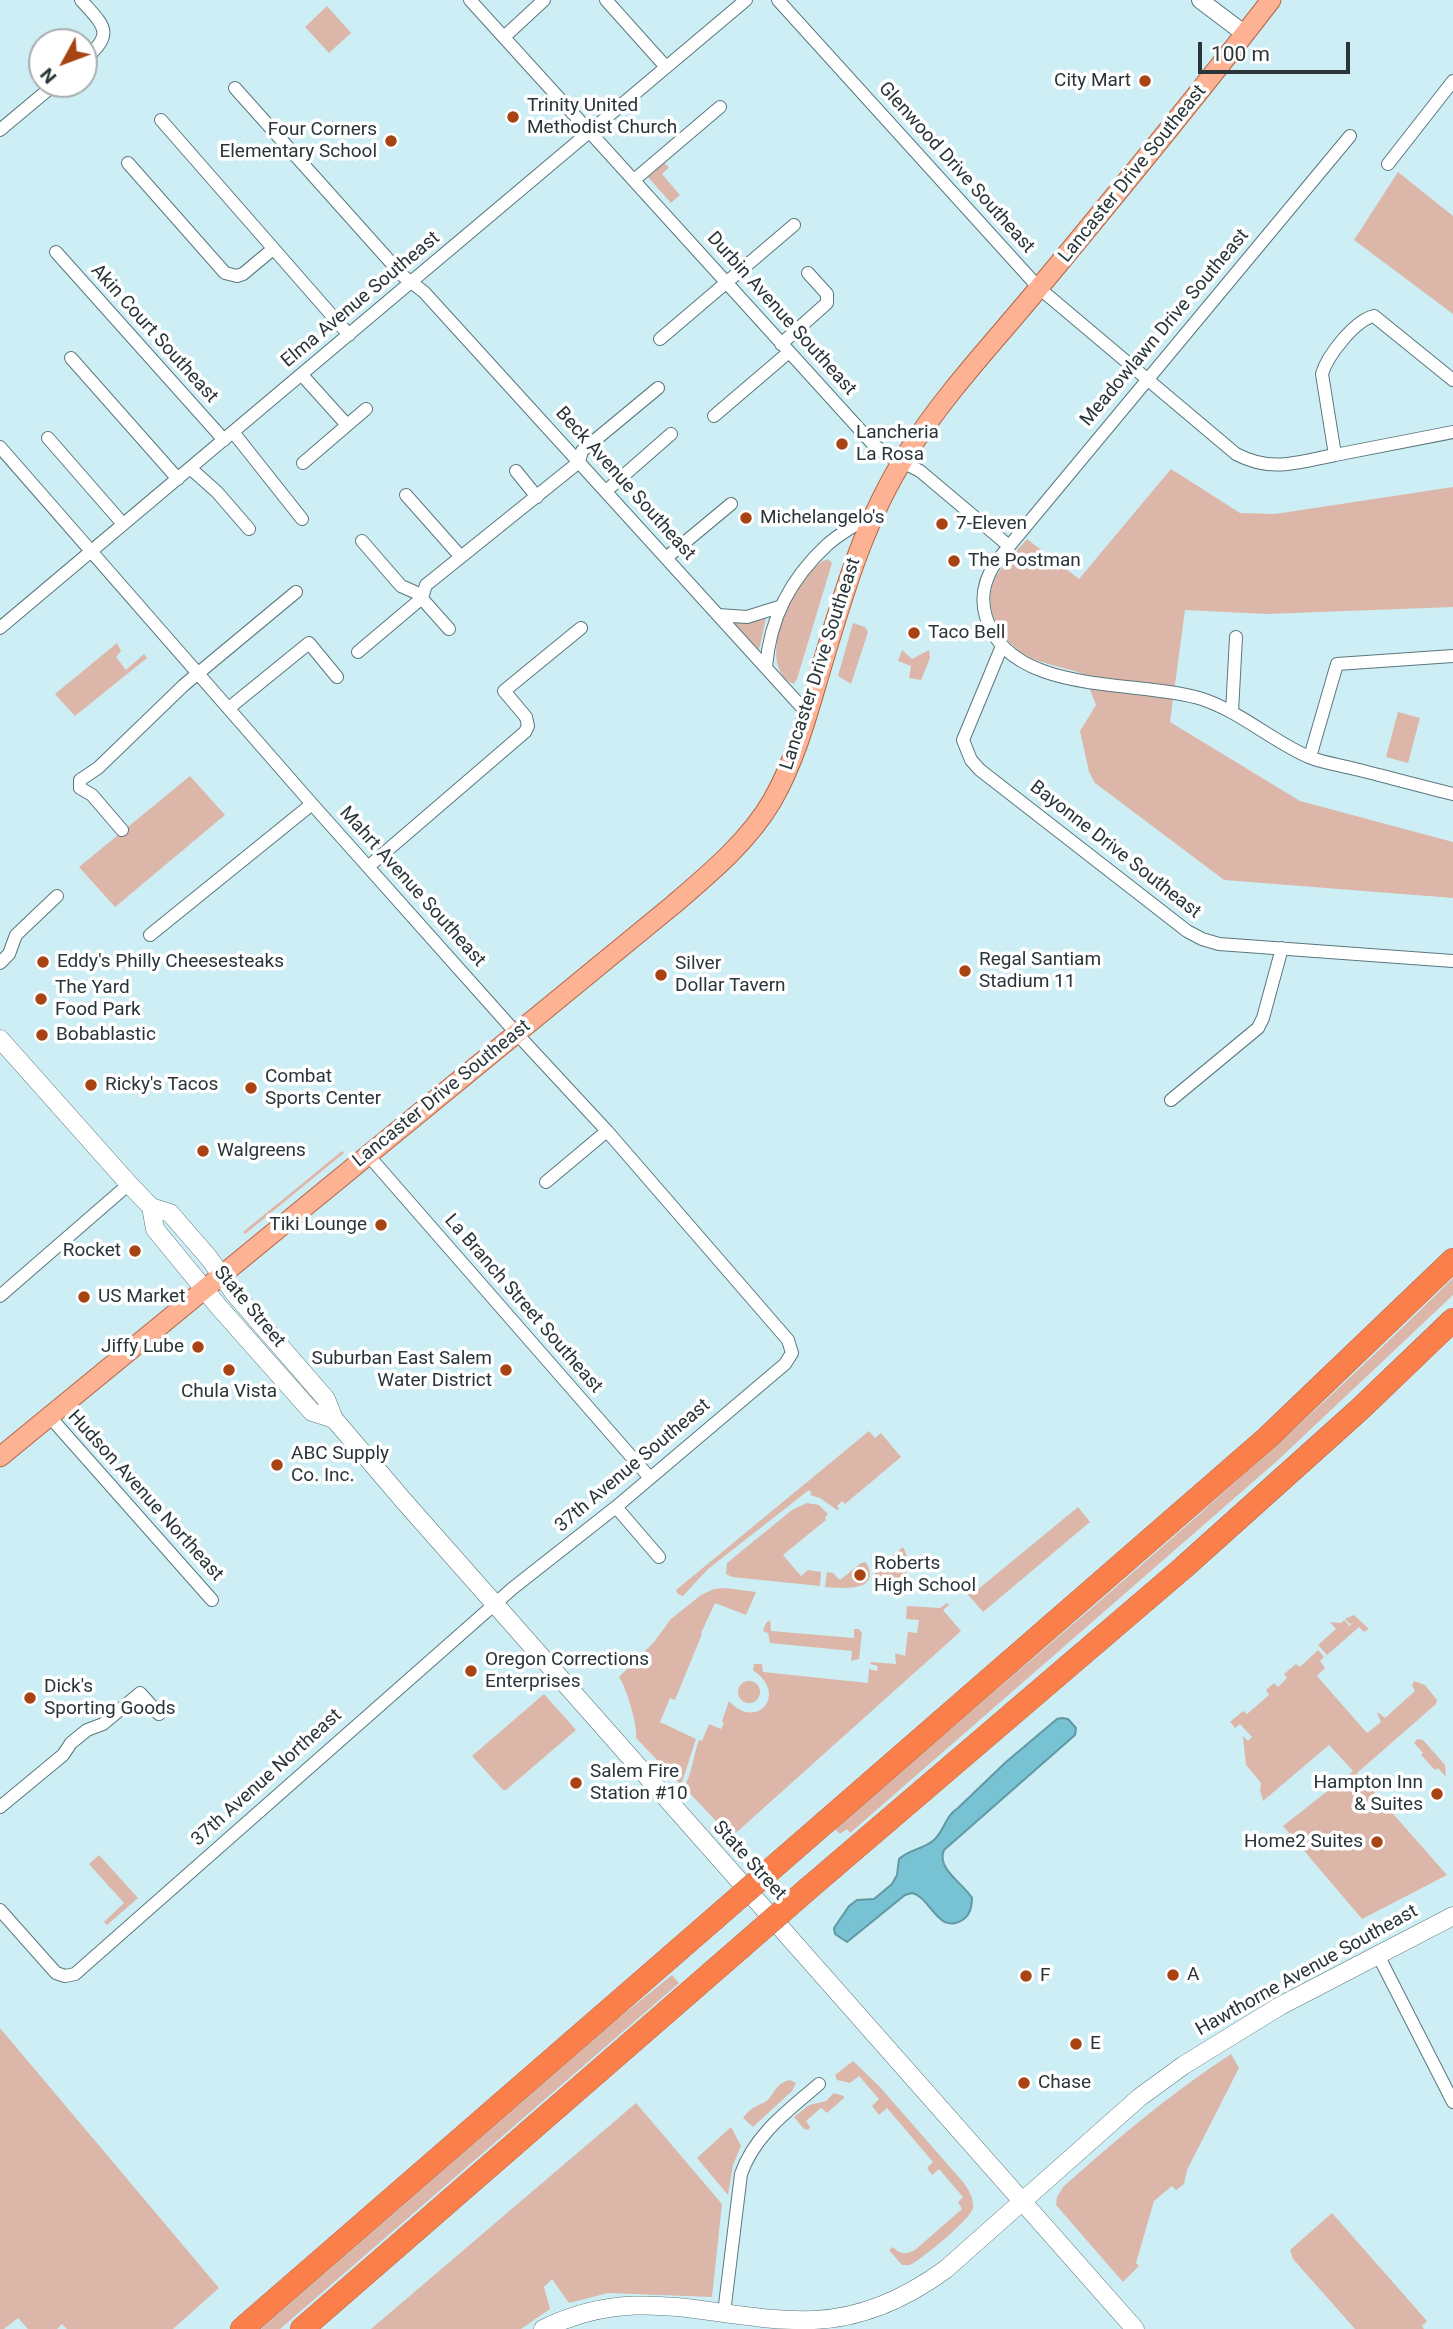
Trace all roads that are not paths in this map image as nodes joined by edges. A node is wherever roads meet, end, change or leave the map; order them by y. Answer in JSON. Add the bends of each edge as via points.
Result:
{"nodes":[{"id":1,"x":81,"y":0,"type":"edge"},
{"id":2,"x":470,"y":0,"type":"edge"},
{"id":3,"x":544,"y":0,"type":"edge"},
{"id":4,"x":606,"y":0,"type":"edge"},
{"id":5,"x":746,"y":0,"type":"edge"},
{"id":6,"x":778,"y":0,"type":"edge"},
{"id":7,"x":1200,"y":0,"type":"edge"},
{"id":8,"x":1271,"y":0,"type":"edge"},
{"id":9,"x":1245,"y":34,"type":"junction"},
{"id":10,"x":504,"y":37,"type":"junction"},
{"id":11,"x":98,"y":47,"type":"edge"},
{"id":12,"x":666,"y":67,"type":"junction"},
{"id":13,"x":1453,"y":81,"type":"edge"},
{"id":14,"x":235,"y":88,"type":"dead end"},
{"id":15,"x":38,"y":98,"type":"edge"},
{"id":16,"x":720,"y":107,"type":"dead end"},
{"id":17,"x":161,"y":120,"type":"dead end"},
{"id":18,"x":0,"y":130,"type":"edge"},
{"id":19,"x":590,"y":132,"type":"junction"},
{"id":20,"x":1350,"y":136,"type":"dead end"},
{"id":21,"x":128,"y":163,"type":"dead end"},
{"id":22,"x":1388,"y":164,"type":"dead end"},
{"id":23,"x":634,"y":180,"type":"junction"},
{"id":24,"x":794,"y":225,"type":"dead end"},
{"id":25,"x":274,"y":249,"type":"junction"},
{"id":26,"x":56,"y":253,"type":"dead end"},
{"id":27,"x":808,"y":273,"type":"dead end"},
{"id":28,"x":413,"y":282,"type":"junction"},
{"id":29,"x":727,"y":283,"type":"junction"},
{"id":30,"x":1039,"y":288,"type":"junction"},
{"id":31,"x":349,"y":335,"type":"junction"},
{"id":32,"x":660,"y":339,"type":"dead end"},
{"id":33,"x":785,"y":348,"type":"junction"},
{"id":34,"x":71,"y":358,"type":"dead end"},
{"id":35,"x":302,"y":375,"type":"junction"},
{"id":36,"x":1147,"y":380,"type":"junction"},
{"id":37,"x":1453,"y":380,"type":"edge"},
{"id":38,"x":658,"y":387,"type":"dead end"},
{"id":39,"x":366,"y":409,"type":"dead end"},
{"id":40,"x":714,"y":416,"type":"dead end"},
{"id":41,"x":347,"y":425,"type":"junction"},
{"id":42,"x":1453,"y":432,"type":"edge"},
{"id":43,"x":671,"y":434,"type":"dead end"},
{"id":44,"x":228,"y":436,"type":"junction"},
{"id":45,"x":48,"y":438,"type":"dead end"},
{"id":46,"x":0,"y":447,"type":"edge"},
{"id":47,"x":1335,"y":455,"type":"junction"},
{"id":48,"x":579,"y":462,"type":"junction"},
{"id":49,"x":902,"y":462,"type":"junction"},
{"id":50,"x":303,"y":463,"type":"dead end"},
{"id":51,"x":190,"y":468,"type":"junction"},
{"id":52,"x":516,"y":471,"type":"dead end"},
{"id":53,"x":177,"y":479,"type":"junction"},
{"id":54,"x":606,"y":491,"type":"junction"},
{"id":55,"x":407,"y":495,"type":"dead end"},
{"id":56,"x":537,"y":497,"type":"junction"},
{"id":57,"x":731,"y":504,"type":"dead end"},
{"id":58,"x":872,"y":515,"type":"junction"},
{"id":59,"x":302,"y":519,"type":"dead end"},
{"id":60,"x":123,"y":524,"type":"junction"},
{"id":61,"x":248,"y":529,"type":"dead end"},
{"id":62,"x":362,"y":541,"type":"dead end"},
{"id":63,"x":1009,"y":546,"type":"junction"},
{"id":64,"x":91,"y":551,"type":"junction"},
{"id":65,"x":461,"y":557,"type":"junction"},
{"id":66,"x":666,"y":558,"type":"junction"},
{"id":67,"x":296,"y":592,"type":"dead end"},
{"id":68,"x":422,"y":598,"type":"junction"},
{"id":69,"x":779,"y":607,"type":"junction"},
{"id":70,"x":718,"y":615,"type":"junction"},
{"id":71,"x":0,"y":628,"type":"edge"},
{"id":72,"x":582,"y":628,"type":"dead end"},
{"id":73,"x":449,"y":629,"type":"dead end"},
{"id":74,"x":1236,"y":637,"type":"dead end"},
{"id":75,"x":1002,"y":646,"type":"junction"},
{"id":76,"x":358,"y":652,"type":"dead end"},
{"id":77,"x":1453,"y":656,"type":"edge"},
{"id":78,"x":766,"y":667,"type":"junction"},
{"id":79,"x":199,"y":673,"type":"junction"},
{"id":80,"x":337,"y":677,"type":"dead end"},
{"id":81,"x":229,"y":708,"type":"junction"},
{"id":82,"x":1232,"y":712,"type":"junction"},
{"id":83,"x":807,"y":713,"type":"junction"},
{"id":84,"x":1310,"y":757,"type":"junction"},
{"id":85,"x":1453,"y":794,"type":"edge"},
{"id":86,"x":312,"y":804,"type":"junction"},
{"id":87,"x":122,"y":830,"type":"dead end"},
{"id":88,"x":369,"y":866,"type":"junction"},
{"id":89,"x":57,"y":896,"type":"dead end"},
{"id":90,"x":150,"y":935,"type":"dead end"},
{"id":91,"x":1282,"y":948,"type":"junction"},
{"id":92,"x":1453,"y":961,"type":"edge"},
{"id":93,"x":0,"y":963,"type":"edge"},
{"id":94,"x":517,"y":1034,"type":"junction"},
{"id":95,"x":0,"y":1039,"type":"edge"},
{"id":96,"x":1171,"y":1100,"type":"dead end"},
{"id":97,"x":607,"y":1131,"type":"junction"},
{"id":98,"x":368,"y":1155,"type":"junction"},
{"id":99,"x":546,"y":1182,"type":"dead end"},
{"id":100,"x":129,"y":1184,"type":"junction"},
{"id":101,"x":151,"y":1207,"type":"junction"},
{"id":102,"x":1453,"y":1260,"type":"edge"},
{"id":103,"x":221,"y":1274,"type":"junction"},
{"id":104,"x":205,"y":1288,"type":"junction"},
{"id":105,"x":0,"y":1296,"type":"edge"},
{"id":106,"x":1453,"y":1320,"type":"edge"},
{"id":107,"x":792,"y":1353,"type":"joint"},
{"id":108,"x":50,"y":1417,"type":"junction"},
{"id":109,"x":334,"y":1419,"type":"junction"},
{"id":110,"x":1,"y":1455,"type":"edge"},
{"id":111,"x":650,"y":1478,"type":"junction"},
{"id":112,"x":616,"y":1507,"type":"junction"},
{"id":113,"x":659,"y":1558,"type":"dead end"},
{"id":114,"x":212,"y":1600,"type":"dead end"},
{"id":115,"x":494,"y":1605,"type":"junction"},
{"id":116,"x":159,"y":1714,"type":"dead end"},
{"id":117,"x":0,"y":1807,"type":"edge"},
{"id":118,"x":0,"y":1910,"type":"edge"},
{"id":119,"x":1453,"y":1916,"type":"edge"},
{"id":120,"x":1378,"y":1955,"type":"junction"},
{"id":121,"x":819,"y":2084,"type":"dead end"},
{"id":122,"x":1453,"y":2102,"type":"edge"},
{"id":123,"x":1023,"y":2201,"type":"junction"},
{"id":124,"x":724,"y":2313,"type":"junction"},
{"id":125,"x":242,"y":2329,"type":"edge"},
{"id":126,"x":302,"y":2329,"type":"edge"},
{"id":127,"x":543,"y":2329,"type":"edge"},
{"id":128,"x":1135,"y":2329,"type":"edge"}],
"edges":[{"from":1,"to":11,"type":"street","via":[[103,28]]},
{"from":2,"to":10,"type":"street","name":"Durbin Avenue Southeast"},
{"from":3,"to":10,"type":"street"},
{"from":4,"to":12,"type":"street"},
{"from":5,"to":12,"type":"street","name":"Elma Avenue Southeast"},
{"from":6,"to":30,"type":"street","name":"Glenwood Drive Southeast"},
{"from":7,"to":9,"type":"street"},
{"from":8,"to":9,"type":"main road","name":"Lancaster Drive Southeast"},
{"from":9,"to":30,"type":"main road","name":"Lancaster Drive Southeast"},
{"from":10,"to":19,"type":"street","name":"Durbin Avenue Southeast"},
{"from":12,"to":19,"type":"street","name":"Elma Avenue Southeast"},
{"from":13,"to":22,"type":"street"},
{"from":14,"to":28,"type":"street","name":"Beck Avenue Southeast"},
{"from":15,"to":18,"type":"street"},
{"from":16,"to":23,"type":"street"},
{"from":17,"to":25,"type":"street"},
{"from":19,"to":23,"type":"street","name":"Durbin Avenue Southeast"},
{"from":19,"to":28,"type":"street","name":"Elma Avenue Southeast"},
{"from":20,"to":36,"type":"street","name":"Meadowlawn Drive Southeast"},
{"from":21,"to":25,"type":"street","via":[[225,273],[243,274]]},
{"from":23,"to":29,"type":"street","name":"Durbin Avenue Southeast"},
{"from":24,"to":29,"type":"street"},
{"from":25,"to":31,"type":"street"},
{"from":26,"to":44,"type":"street","name":"Akin Court Southeast"},
{"from":27,"to":33,"type":"street","via":[[827,294],[827,303]]},
{"from":28,"to":31,"type":"street","name":"Elma Avenue Southeast"},
{"from":28,"to":48,"type":"street","name":"Beck Avenue Southeast"},
{"from":29,"to":32,"type":"street"},
{"from":29,"to":33,"type":"street","name":"Durbin Avenue Southeast"},
{"from":30,"to":36,"type":"street","name":"Glenwood Drive Southeast"},
{"from":30,"to":49,"type":"main road","name":"Lancaster Drive Southeast","via":[[955,389]]},
{"from":31,"to":35,"type":"street","name":"Elma Avenue Southeast"},
{"from":33,"to":40,"type":"street"},
{"from":33,"to":49,"type":"street","name":"Durbin Avenue Southeast","via":[[872,443]]},
{"from":34,"to":53,"type":"street"},
{"from":35,"to":41,"type":"street"},
{"from":35,"to":44,"type":"street","name":"Elma Avenue Southeast"},
{"from":36,"to":47,"type":"street","name":"Glenwood Drive Southeast","via":[[1250,461],[1274,466]]},
{"from":36,"to":63,"type":"street","name":"Meadowlawn Drive Southeast"},
{"from":37,"to":47,"type":"street","via":[[1381,320],[1374,316],[1359,322],[1322,374]]},
{"from":38,"to":48,"type":"street","via":[[582,451]]},
{"from":39,"to":41,"type":"street"},
{"from":41,"to":50,"type":"street"},
{"from":42,"to":47,"type":"street","name":"Glenwood Drive Southeast"},
{"from":43,"to":54,"type":"street"},
{"from":44,"to":51,"type":"street","name":"Elma Avenue Southeast"},
{"from":44,"to":59,"type":"street","name":"Akin Court Southeast"},
{"from":45,"to":60,"type":"street"},
{"from":46,"to":64,"type":"street","name":"Mahrt Avenue Southeast"},
{"from":48,"to":54,"type":"street","name":"Beck Avenue Southeast"},
{"from":48,"to":56,"type":"street"},
{"from":49,"to":58,"type":"main road","name":"Lancaster Drive Southeast"},
{"from":49,"to":63,"type":"street","name":"Durbin Avenue Southeast","via":[[920,471]]},
{"from":51,"to":53,"type":"street","name":"Elma Avenue Southeast"},
{"from":51,"to":61,"type":"street"},
{"from":52,"to":56,"type":"street"},
{"from":53,"to":60,"type":"street","name":"Elma Avenue Southeast"},
{"from":54,"to":66,"type":"street","name":"Beck Avenue Southeast"},
{"from":55,"to":65,"type":"street"},
{"from":56,"to":65,"type":"street"},
{"from":57,"to":66,"type":"street"},
{"from":58,"to":69,"type":"street","via":[[828,544]]},
{"from":58,"to":83,"type":"main road","name":"Lancaster Drive Southeast"},
{"from":60,"to":64,"type":"street","name":"Elma Avenue Southeast"},
{"from":62,"to":68,"type":"street","via":[[401,586]]},
{"from":63,"to":75,"type":"street","via":[[990,572],[983,594],[989,625]]},
{"from":64,"to":71,"type":"street","name":"Elma Avenue Southeast"},
{"from":64,"to":79,"type":"street","name":"Mahrt Avenue Southeast"},
{"from":65,"to":68,"type":"street","via":[[426,585]]},
{"from":66,"to":70,"type":"street","name":"Beck Avenue Southeast"},
{"from":67,"to":79,"type":"street"},
{"from":68,"to":73,"type":"street"},
{"from":68,"to":76,"type":"street"},
{"from":69,"to":70,"type":"street","via":[[747,617]]},
{"from":69,"to":78,"type":"street"},
{"from":70,"to":78,"type":"street","name":"Beck Avenue Southeast"},
{"from":72,"to":88,"type":"street","via":[[504,691],[526,717],[525,732]]},
{"from":74,"to":82,"type":"street"},
{"from":75,"to":82,"type":"street","via":[[1032,667],[1058,677],[1201,699]]},
{"from":75,"to":91,"type":"street","name":"Bayonne Drive Southeast","via":[[964,740],[980,770],[1187,931],[1219,944]]},
{"from":77,"to":84,"type":"street","via":[[1338,664]]},
{"from":78,"to":83,"type":"street","name":"Beck Avenue Southeast"},
{"from":79,"to":81,"type":"street","name":"Mahrt Avenue Southeast"},
{"from":79,"to":87,"type":"street","via":[[78,783]]},
{"from":80,"to":81,"type":"street","via":[[309,643]]},
{"from":81,"to":86,"type":"street","name":"Mahrt Avenue Southeast"},
{"from":82,"to":84,"type":"street"},
{"from":83,"to":94,"type":"main road","name":"Lancaster Drive Southeast","via":[[782,781],[746,836],[690,890]]},
{"from":84,"to":85,"type":"street"},
{"from":86,"to":88,"type":"street","name":"Mahrt Avenue Southeast"},
{"from":86,"to":90,"type":"street"},
{"from":88,"to":94,"type":"street","name":"Mahrt Avenue Southeast"},
{"from":89,"to":93,"type":"street","via":[[16,935]]},
{"from":91,"to":92,"type":"street","name":"Bayonne Drive Southeast"},
{"from":91,"to":96,"type":"street","via":[[1258,1028]]},
{"from":94,"to":97,"type":"street","name":"Mahrt Avenue Southeast"},
{"from":94,"to":98,"type":"main road","name":"Lancaster Drive Southeast"},
{"from":95,"to":100,"type":"main road","name":"State Street"},
{"from":97,"to":99,"type":"street"},
{"from":97,"to":107,"type":"street","name":"Mahrt Avenue Southeast","via":[[788,1340]]},
{"from":98,"to":103,"type":"main road","name":"Lancaster Drive Southeast"},
{"from":98,"to":111,"type":"street","name":"La Branch Street Southeast"},
{"from":100,"to":101,"type":"main road","name":"State Street"},
{"from":100,"to":105,"type":"street"},
{"from":101,"to":103,"type":"main road","name":"State Street","via":[[170,1213]]},
{"from":101,"to":104,"type":"main road","name":"State Street","via":[[155,1229]]},
{"from":102,"to":125,"type":"highway","bridge":true,"via":[[1267,1438]]},
{"from":103,"to":104,"type":"main road","name":"Lancaster Drive Southeast"},
{"from":103,"to":109,"type":"main road","name":"State Street","via":[[327,1399]]},
{"from":104,"to":108,"type":"main road","name":"Lancaster Drive Southeast"},
{"from":104,"to":109,"type":"main road","name":"State Street","via":[[312,1412]]},
{"from":106,"to":126,"type":"highway","bridge":true,"via":[[1183,1568]]},
{"from":107,"to":111,"type":"street","name":"37th Avenue Southeast","via":[[785,1364]]},
{"from":108,"to":110,"type":"main road","name":"Lancaster Drive Southeast"},
{"from":108,"to":114,"type":"street","name":"Hudson Avenue Northeast"},
{"from":109,"to":115,"type":"main road","name":"State Street"},
{"from":111,"to":112,"type":"street","name":"37th Avenue Southeast"},
{"from":112,"to":113,"type":"street"},
{"from":112,"to":115,"type":"street","name":"37th Avenue Southeast"},
{"from":115,"to":118,"type":"street","name":"37th Avenue Northeast","via":[[79,1970],[65,1976],[51,1969]]},
{"from":115,"to":123,"type":"main road","name":"State Street"},
{"from":116,"to":117,"type":"street","via":[[140,1693],[71,1743],[63,1755]]},
{"from":119,"to":120,"type":"main road","name":"Hawthorne Avenue Southeast"},
{"from":120,"to":122,"type":"street"},
{"from":120,"to":123,"type":"main road","name":"Hawthorne Avenue Southeast","via":[[1268,2013],[1184,2065],[1140,2097]]},
{"from":121,"to":124,"type":"street","via":[[771,2126],[747,2156]]},
{"from":123,"to":124,"type":"main road","name":"Hawthorne Avenue Southeast","via":[[928,2282],[884,2305],[817,2320]]},
{"from":123,"to":128,"type":"main road","name":"State Street"},
{"from":124,"to":127,"type":"main road","name":"Hawthorne Avenue Southeast","via":[[668,2305],[624,2305],[568,2317]]}]}
